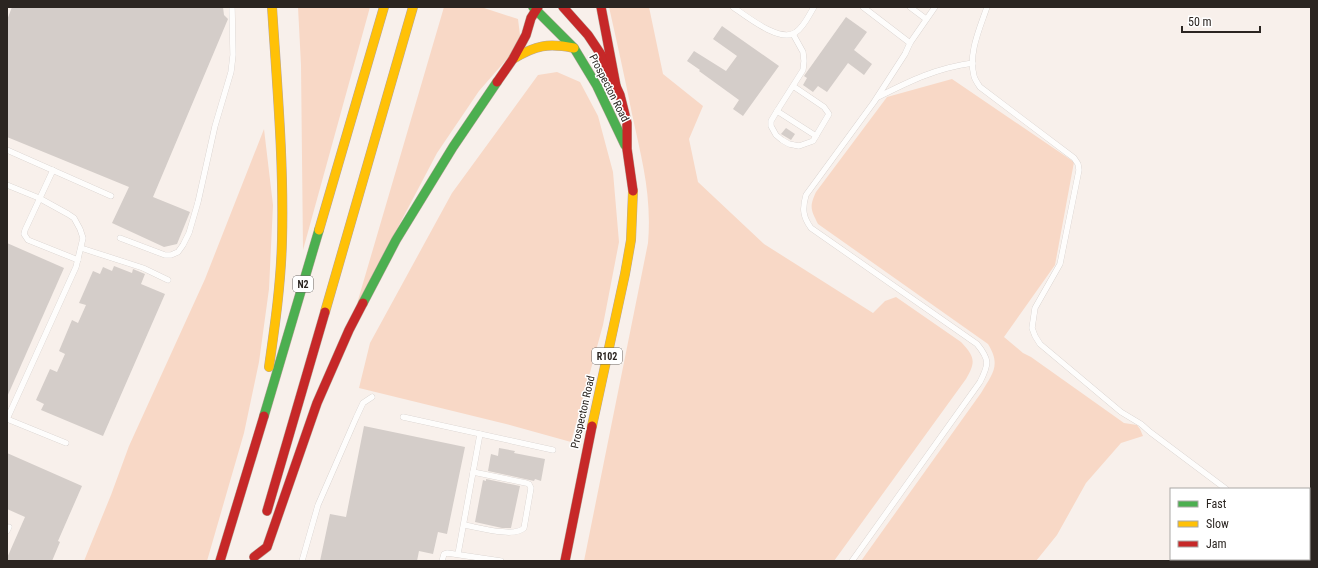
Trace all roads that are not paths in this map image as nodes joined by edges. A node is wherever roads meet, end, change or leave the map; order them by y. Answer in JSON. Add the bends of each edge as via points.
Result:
{"nodes":[{"id":1,"x":232,"y":7,"type":"edge"},
{"id":2,"x":272,"y":7,"type":"edge"},
{"id":3,"x":384,"y":7,"type":"edge"},
{"id":4,"x":413,"y":7,"type":"edge"},
{"id":5,"x":563,"y":7,"type":"edge"},
{"id":6,"x":601,"y":7,"type":"edge"},
{"id":7,"x":733,"y":7,"type":"edge"},
{"id":8,"x":814,"y":7,"type":"edge"},
{"id":9,"x":863,"y":7,"type":"edge"},
{"id":10,"x":910,"y":7,"type":"edge"},
{"id":11,"x":935,"y":7,"type":"edge"},
{"id":12,"x":987,"y":7,"type":"edge"},
{"id":13,"x":535,"y":8,"type":"edge"},
{"id":14,"x":926,"y":19,"type":"junction"},
{"id":15,"x":793,"y":34,"type":"junction"},
{"id":16,"x":910,"y":43,"type":"junction"},
{"id":17,"x":574,"y":48,"type":"junction"},
{"id":18,"x":513,"y":59,"type":"junction"},
{"id":19,"x":973,"y":63,"type":"junction"},
{"id":20,"x":616,"y":86,"type":"junction"},
{"id":21,"x":793,"y":86,"type":"junction"},
{"id":22,"x":877,"y":97,"type":"junction"},
{"id":23,"x":777,"y":111,"type":"junction"},
{"id":24,"x":816,"y":136,"type":"junction"},
{"id":25,"x":627,"y":149,"type":"junction"},
{"id":26,"x":7,"y":150,"type":"edge"},
{"id":27,"x":53,"y":170,"type":"junction"},
{"id":28,"x":7,"y":185,"type":"edge"},
{"id":29,"x":111,"y":196,"type":"dead end"},
{"id":30,"x":39,"y":198,"type":"junction"},
{"id":31,"x":120,"y":238,"type":"dead end"},
{"id":32,"x":81,"y":248,"type":"junction"},
{"id":33,"x":78,"y":260,"type":"junction"},
{"id":34,"x":168,"y":280,"type":"dead end"},
{"id":35,"x":372,"y":397,"type":"dead end"},
{"id":36,"x":403,"y":417,"type":"dead end"},
{"id":37,"x":7,"y":419,"type":"edge"},
{"id":38,"x":262,"y":422,"type":"junction"},
{"id":39,"x":480,"y":434,"type":"junction"},
{"id":40,"x":66,"y":443,"type":"dead end"},
{"id":41,"x":553,"y":450,"type":"dead end"},
{"id":42,"x":473,"y":472,"type":"junction"},
{"id":43,"x":1225,"y":488,"type":"edge"},
{"id":44,"x":265,"y":519,"type":"dead end"},
{"id":45,"x":464,"y":525,"type":"junction"},
{"id":46,"x":258,"y":542,"type":"dead end"},
{"id":47,"x":458,"y":554,"type":"junction"},
{"id":48,"x":469,"y":558,"type":"edge"},
{"id":49,"x":253,"y":559,"type":"edge"},
{"id":50,"x":220,"y":561,"type":"edge"},
{"id":51,"x":302,"y":561,"type":"edge"},
{"id":52,"x":442,"y":561,"type":"edge"},
{"id":53,"x":499,"y":561,"type":"edge"},
{"id":54,"x":565,"y":561,"type":"edge"},
{"id":55,"x":852,"y":561,"type":"edge"}],
"edges":[{"from":1,"to":31,"type":"lane","via":[[231,72],[215,126],[198,202],[183,246],[178,252],[165,255]]},
{"from":2,"to":38,"type":"main road","via":[[282,168],[282,242]]},
{"from":3,"to":38,"type":"main road","number":"N2"},
{"from":4,"to":44,"type":"main road"},
{"from":5,"to":20,"type":"main road","name":"Prospecton Road","number":"R102","via":[[588,35],[602,56]]},
{"from":6,"to":20,"type":"main road"},
{"from":7,"to":15,"type":"lane","via":[[772,32]]},
{"from":8,"to":15,"type":"lane","via":[[800,29]]},
{"from":9,"to":16,"type":"lane"},
{"from":10,"to":14,"type":"lane"},
{"from":11,"to":14,"type":"lane"},
{"from":12,"to":19,"type":"lane","via":[[974,49]]},
{"from":13,"to":17,"type":"main road","name":"Prospecton Road","number":"R102"},
{"from":13,"to":18,"type":"main road","via":[[522,44]]},
{"from":14,"to":16,"type":"lane"},
{"from":15,"to":21,"type":"lane","via":[[804,61],[803,70]]},
{"from":16,"to":22,"type":"lane"},
{"from":17,"to":18,"type":"main road","via":[[560,45],[538,46]]},
{"from":17,"to":25,"type":"main road","name":"Prospecton Road","number":"R102","via":[[597,86]]},
{"from":18,"to":49,"type":"main road","via":[[445,160],[396,240],[353,323],[317,403],[267,547]]},
{"from":19,"to":22,"type":"lane","via":[[926,74]]},
{"from":19,"to":43,"type":"lane","via":[[974,76],[980,87],[1074,158],[1078,164],[1078,177],[1060,264],[1036,308],[1032,328],[1035,336],[1040,344],[1121,412],[1141,424]]},
{"from":20,"to":25,"type":"main road","name":"Prospecton Road","number":"R102","via":[[625,110]]},
{"from":21,"to":23,"type":"lane"},
{"from":21,"to":24,"type":"lane","via":[[824,107],[829,114]]},
{"from":22,"to":55,"type":"lane","via":[[806,195],[805,220],[838,248],[977,344],[987,361],[980,382]]},
{"from":23,"to":24,"type":"lane"},
{"from":23,"to":24,"type":"lane","via":[[771,126],[782,140],[799,146],[813,141]]},
{"from":25,"to":54,"type":"main road","name":"Prospecton Road","number":"R102","via":[[634,209],[626,274],[585,457]]},
{"from":26,"to":27,"type":"lane"},
{"from":27,"to":29,"type":"lane"},
{"from":27,"to":30,"type":"lane"},
{"from":28,"to":30,"type":"lane"},
{"from":30,"to":32,"type":"lane","via":[[74,218],[83,238]]},
{"from":30,"to":33,"type":"lane","via":[[25,230],[26,237]]},
{"from":32,"to":33,"type":"lane"},
{"from":32,"to":34,"type":"lane","via":[[143,268]]},
{"from":33,"to":37,"type":"lane"},
{"from":35,"to":51,"type":"lane","via":[[363,403],[318,505]]},
{"from":36,"to":39,"type":"lane"},
{"from":37,"to":40,"type":"lane"},
{"from":38,"to":50,"type":"main road","number":"N2"},
{"from":39,"to":41,"type":"lane"},
{"from":39,"to":42,"type":"lane"},
{"from":42,"to":45,"type":"lane"},
{"from":42,"to":45,"type":"lane","via":[[526,483],[531,488],[524,528],[521,531],[511,533]]},
{"from":45,"to":47,"type":"lane"},
{"from":46,"to":49,"type":"main road"},
{"from":47,"to":48,"type":"lane"},
{"from":47,"to":52,"type":"lane","via":[[445,553]]},
{"from":48,"to":53,"type":"lane"}]}
